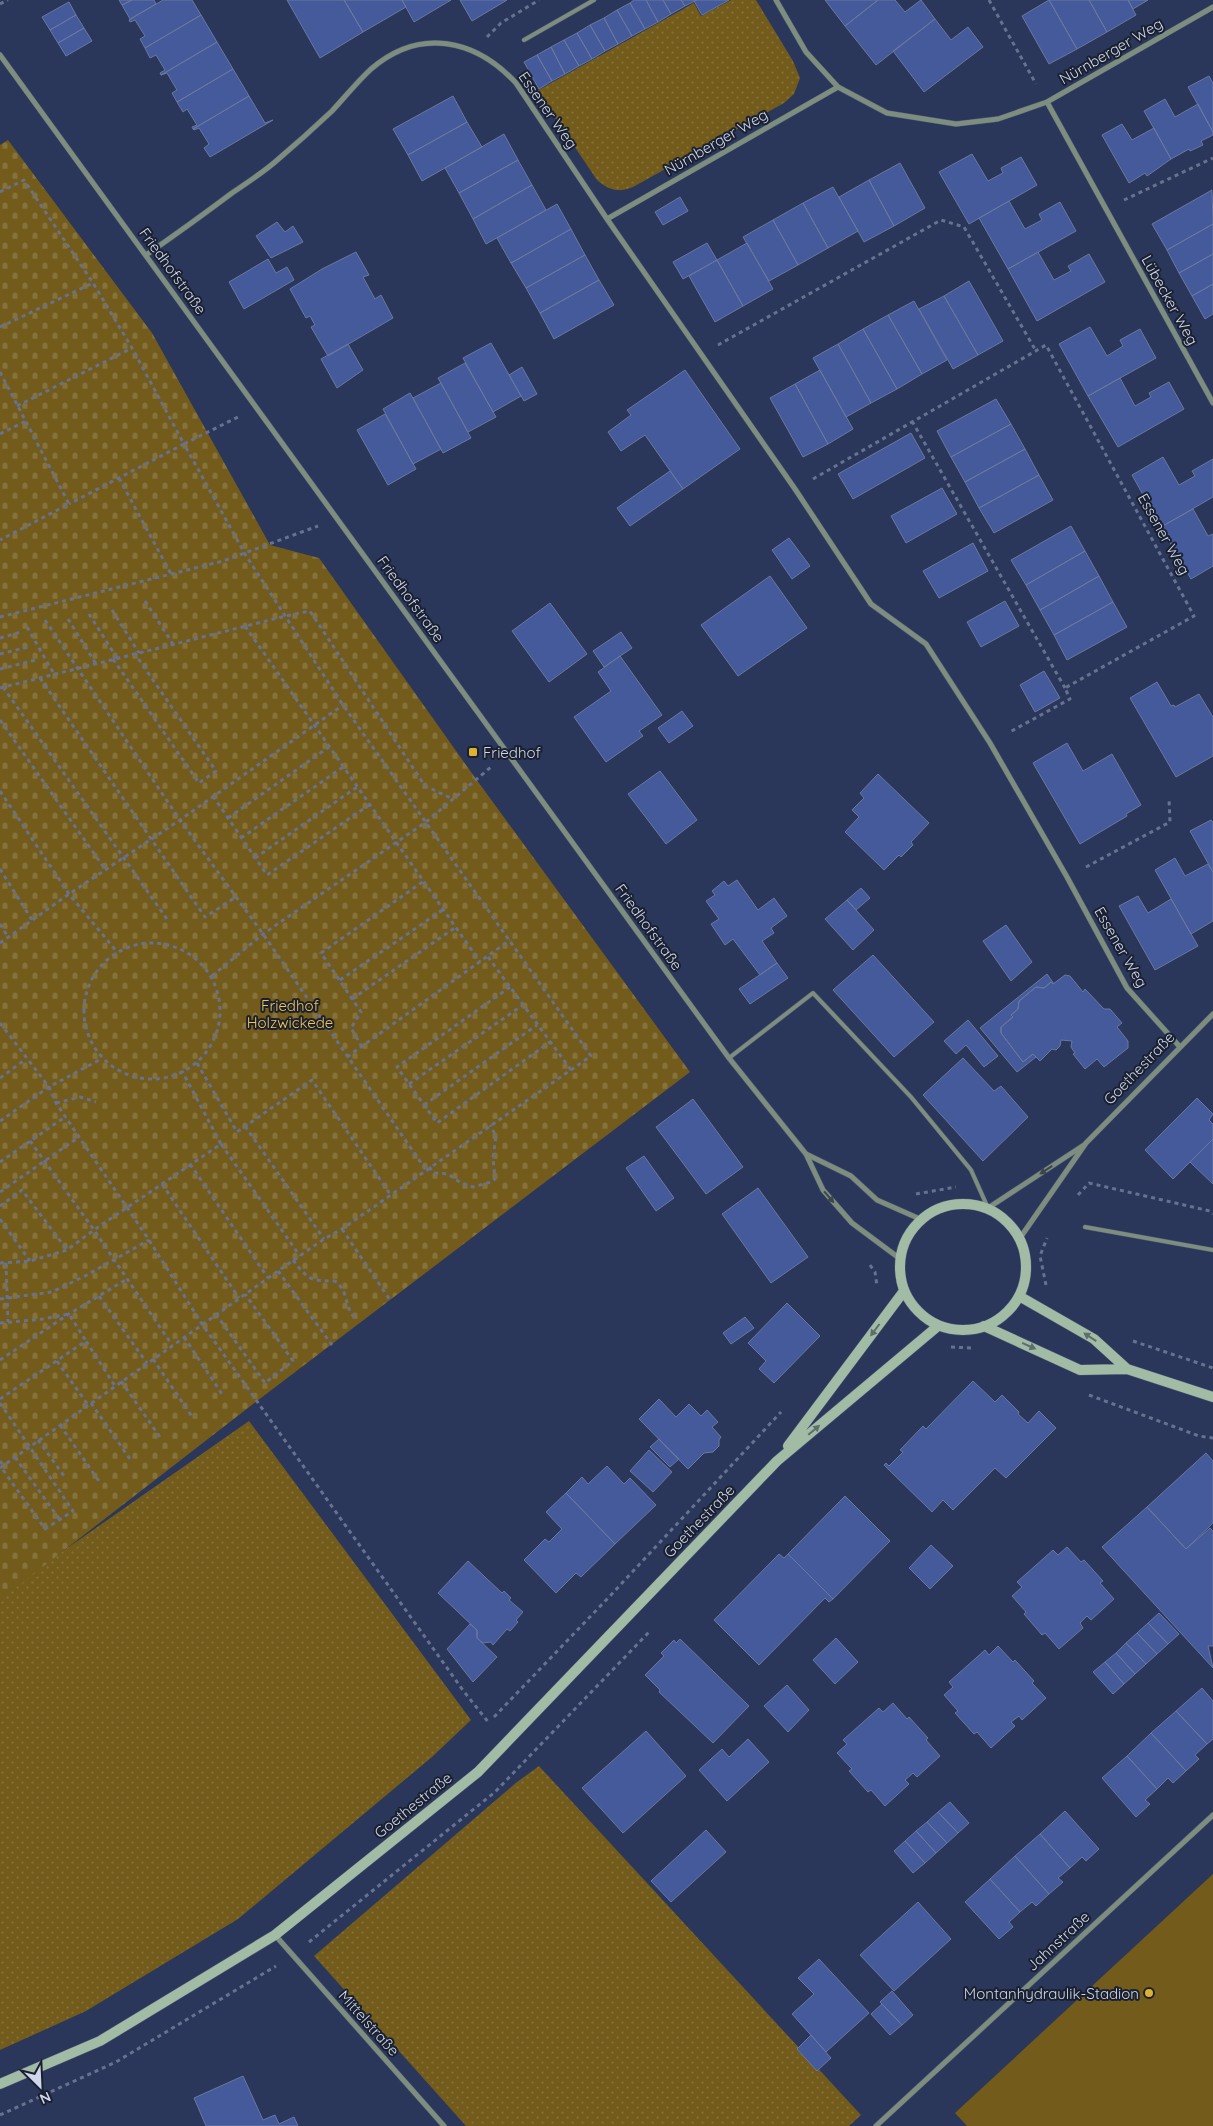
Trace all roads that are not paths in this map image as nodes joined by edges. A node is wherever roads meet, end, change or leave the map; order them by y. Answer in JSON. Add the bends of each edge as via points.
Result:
{"nodes":[{"id":1,"x":594,"y":0,"type":"edge"},
{"id":2,"x":776,"y":0,"type":"edge"},
{"id":3,"x":1213,"y":7,"type":"edge"},
{"id":4,"x":524,"y":40,"type":"dead end"},
{"id":5,"x":0,"y":55,"type":"edge"},
{"id":6,"x":838,"y":87,"type":"junction"},
{"id":7,"x":1047,"y":102,"type":"junction"},
{"id":8,"x":607,"y":218,"type":"junction"},
{"id":9,"x":146,"y":255,"type":"junction"},
{"id":10,"x":1213,"y":403,"type":"edge"},
{"id":11,"x":1213,"y":1014,"type":"edge"},
{"id":12,"x":1180,"y":1048,"type":"junction"},
{"id":13,"x":729,"y":1058,"type":"junction"},
{"id":14,"x":1086,"y":1143,"type":"junction"},
{"id":15,"x":806,"y":1154,"type":"junction"},
{"id":16,"x":988,"y":1208,"type":"junction"},
{"id":17,"x":920,"y":1219,"type":"junction"},
{"id":18,"x":1085,"y":1228,"type":"dead end"},
{"id":19,"x":1020,"y":1238,"type":"junction"},
{"id":20,"x":1213,"y":1250,"type":"edge"},
{"id":21,"x":899,"y":1258,"type":"junction"},
{"id":22,"x":904,"y":1291,"type":"junction"},
{"id":23,"x":1020,"y":1296,"type":"junction"},
{"id":24,"x":938,"y":1326,"type":"junction"},
{"id":25,"x":984,"y":1326,"type":"junction"},
{"id":26,"x":1127,"y":1369,"type":"junction"},
{"id":27,"x":1213,"y":1397,"type":"edge"},
{"id":28,"x":777,"y":1461,"type":"junction"},
{"id":29,"x":1213,"y":1815,"type":"edge"},
{"id":30,"x":275,"y":1935,"type":"junction"},
{"id":31,"x":0,"y":2084,"type":"edge"},
{"id":32,"x":444,"y":2126,"type":"edge"},
{"id":33,"x":876,"y":2126,"type":"edge"}],
"edges":[{"from":1,"to":4,"type":"lane"},
{"from":2,"to":6,"type":"street","name":"Nürnberger Weg","via":[[806,52]]},
{"from":3,"to":7,"type":"street","name":"Nürnberger Weg"},
{"from":5,"to":9,"type":"street","name":"Friedhofstraße"},
{"from":6,"to":7,"type":"street","name":"Nürnberger Weg","via":[[887,113],[956,124],[998,119]]},
{"from":6,"to":8,"type":"street","name":"Nürnberger Weg"},
{"from":7,"to":10,"type":"street","name":"Lübecker Weg"},
{"from":8,"to":9,"type":"street","name":"Essener Weg","via":[[516,83],[501,67],[473,51],[443,44],[425,44],[391,56],[371,70],[318,124],[273,163]]},
{"from":8,"to":12,"type":"street","name":"Essener Weg","via":[[871,604],[926,644],[990,744],[1068,877],[1127,988]]},
{"from":9,"to":13,"type":"street","name":"Friedhofstraße"},
{"from":11,"to":12,"type":"street","name":"Goethestraße"},
{"from":12,"to":14,"type":"street","name":"Goethestraße"},
{"from":13,"to":15,"type":"street","name":"Friedhofstraße"},
{"from":13,"to":16,"type":"lane","via":[[813,993],[911,1098],[971,1170]]},
{"from":14,"to":16,"type":"street","name":"Goethestraße","one_way":true},
{"from":14,"to":19,"type":"street","name":"Goethestraße"},
{"from":15,"to":17,"type":"street","name":"Friedhofstraße","via":[[851,1176],[877,1200]]},
{"from":15,"to":21,"type":"street","name":"Friedhofstraße","one_way":true,"via":[[823,1190],[852,1223]]},
{"from":16,"to":17,"type":"main road","via":[[965,1202],[941,1207]]},
{"from":16,"to":19,"type":"main road","via":[[1008,1222]]},
{"from":17,"to":21,"type":"main road","via":[[906,1237]]},
{"from":18,"to":20,"type":"lane"},
{"from":19,"to":23,"type":"main road","via":[[1026,1257],[1026,1277]]},
{"from":21,"to":22,"type":"main road"},
{"from":22,"to":24,"type":"main road","via":[[922,1316]]},
{"from":22,"to":28,"type":"main road","name":"Goethestraße","one_way":true},
{"from":23,"to":25,"type":"main road","via":[[1008,1312]]},
{"from":26,"to":23,"type":"main road","one_way":true,"via":[[1094,1339]]},
{"from":24,"to":25,"type":"main road","via":[[956,1331]]},
{"from":28,"to":24,"type":"main road","name":"Goethestraße","one_way":true},
{"from":25,"to":26,"type":"main road","one_way":true,"via":[[1080,1370]]},
{"from":26,"to":27,"type":"main road"},
{"from":28,"to":30,"type":"main road","name":"Goethestraße","via":[[478,1772]]},
{"from":29,"to":33,"type":"street","name":"Jahnstraße"},
{"from":30,"to":31,"type":"main road","name":"Goethestraße","via":[[100,2041]]},
{"from":30,"to":32,"type":"street","name":"Mittelstraße"}]}
